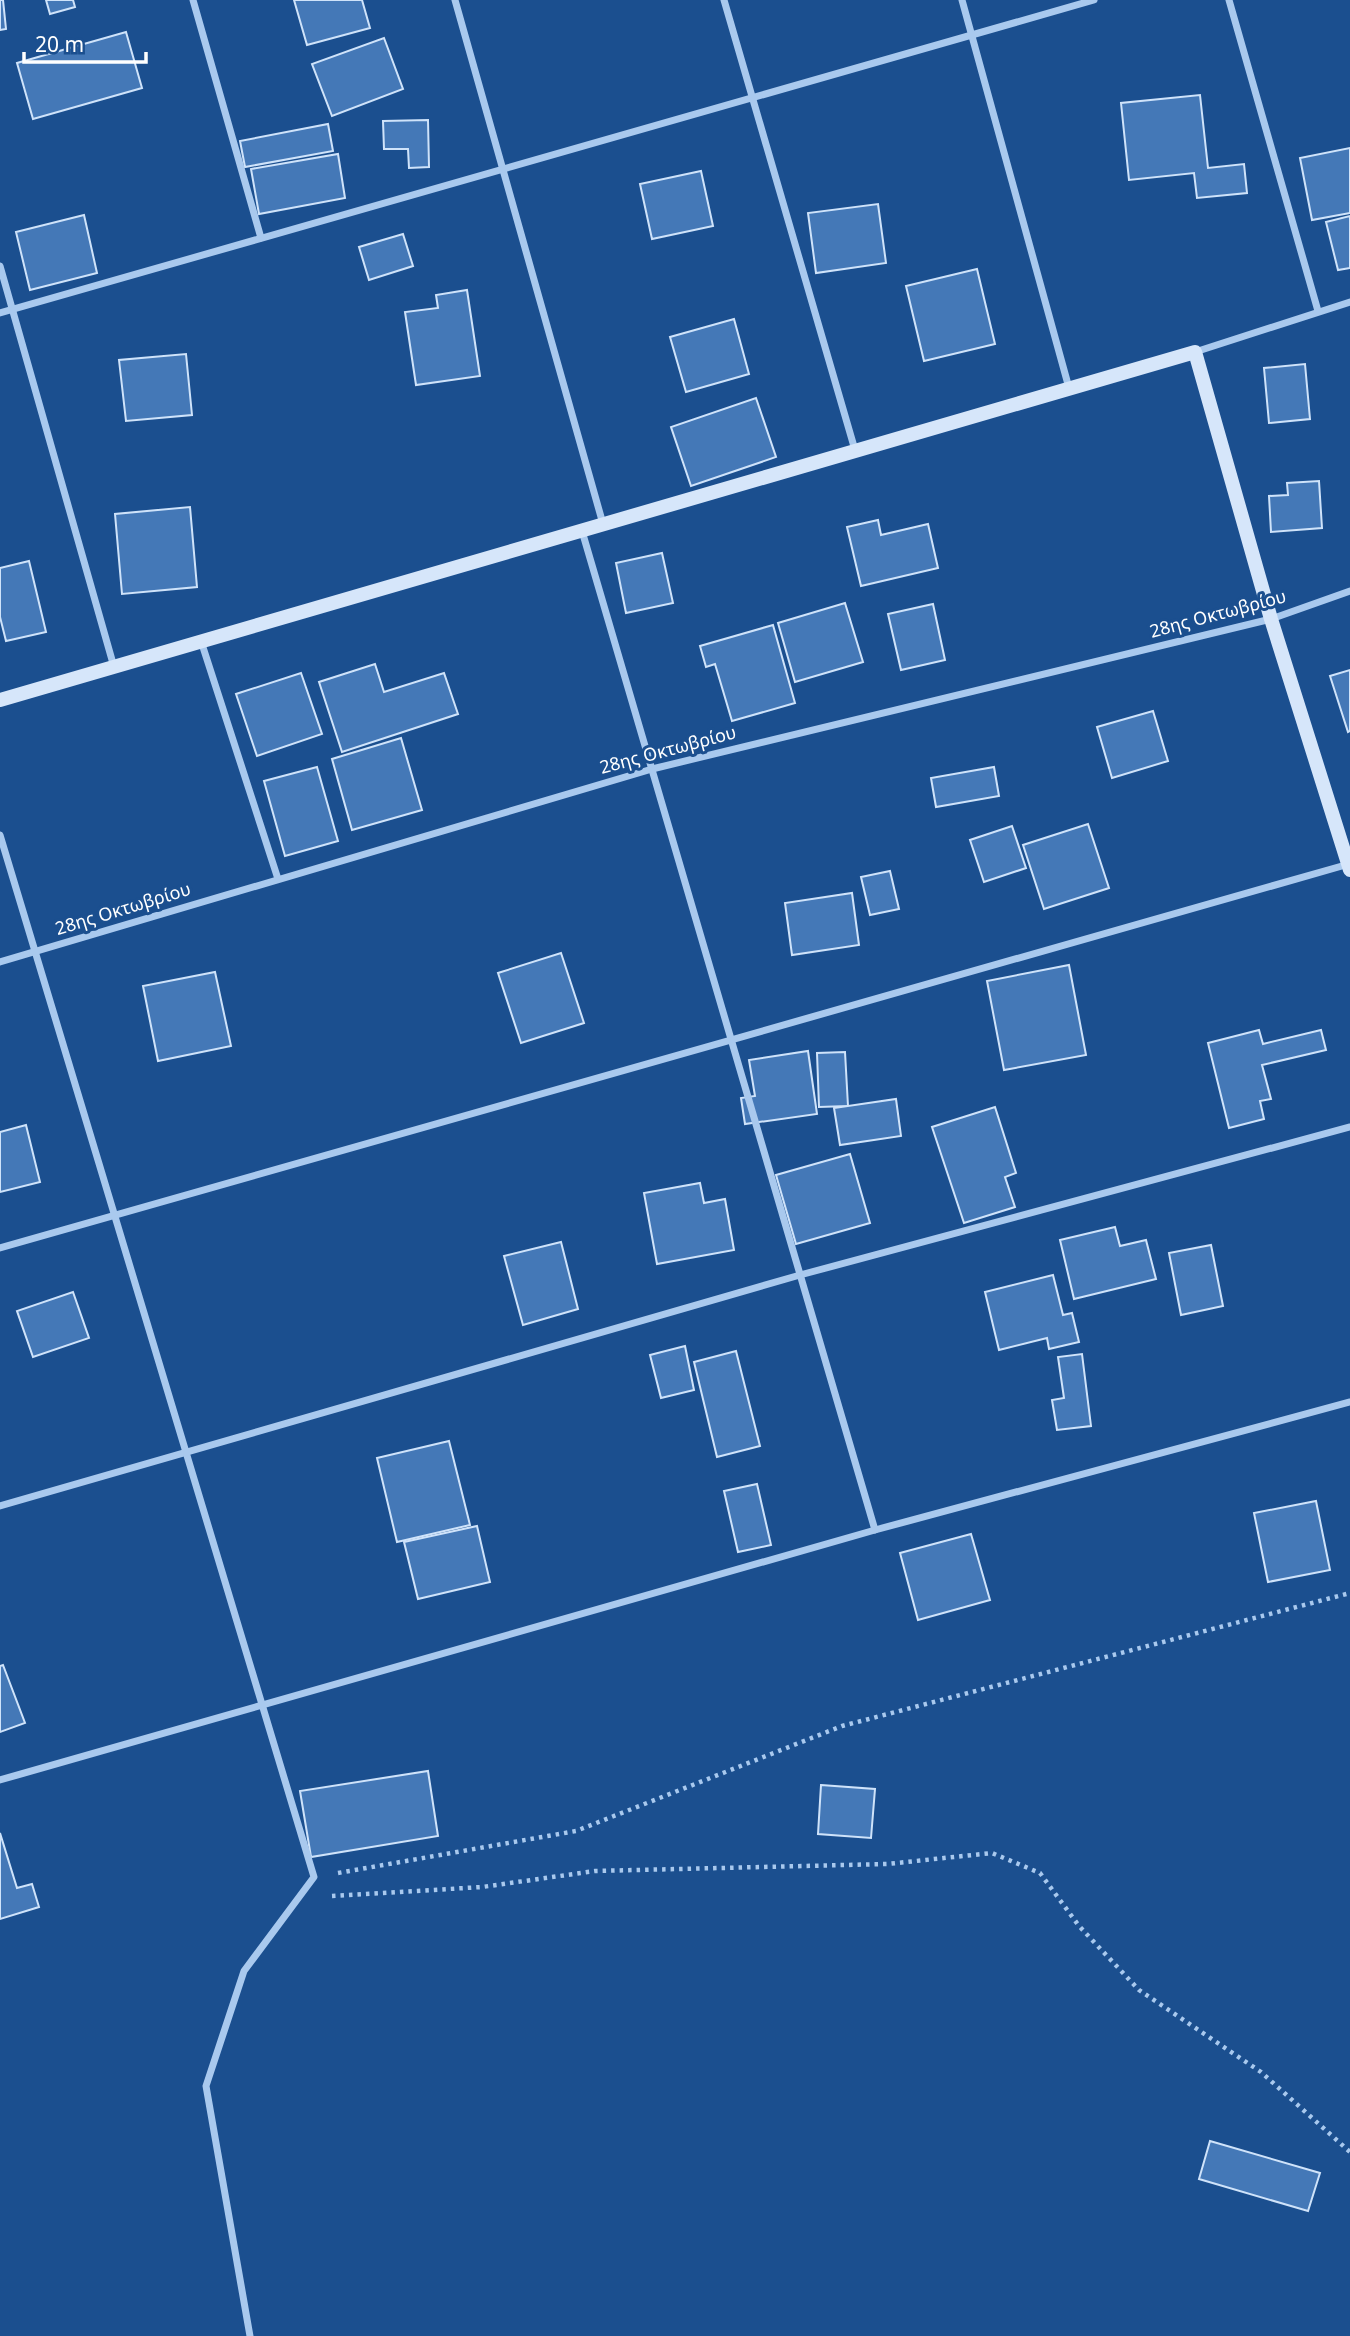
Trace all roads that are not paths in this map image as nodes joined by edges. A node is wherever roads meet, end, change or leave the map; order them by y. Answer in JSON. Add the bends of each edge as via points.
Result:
{"nodes":[{"id":1,"x":193,"y":0,"type":"edge"},
{"id":2,"x":455,"y":0,"type":"edge"},
{"id":3,"x":724,"y":0,"type":"edge"},
{"id":4,"x":962,"y":0,"type":"edge"},
{"id":5,"x":1094,"y":0,"type":"edge"},
{"id":6,"x":1229,"y":0,"type":"edge"},
{"id":7,"x":972,"y":34,"type":"junction"},
{"id":8,"x":752,"y":97,"type":"junction"},
{"id":9,"x":503,"y":169,"type":"junction"},
{"id":10,"x":261,"y":238,"type":"junction"},
{"id":11,"x":0,"y":266,"type":"edge"},
{"id":12,"x":1350,"y":302,"type":"edge"},
{"id":13,"x":12,"y":310,"type":"junction"},
{"id":14,"x":1318,"y":310,"type":"junction"},
{"id":15,"x":0,"y":313,"type":"edge"},
{"id":16,"x":1195,"y":352,"type":"junction"},
{"id":17,"x":1070,"y":389,"type":"junction"},
{"id":18,"x":856,"y":451,"type":"junction"},
{"id":19,"x":603,"y":524,"type":"junction"},
{"id":20,"x":582,"y":531,"type":"junction"},
{"id":21,"x":1350,"y":591,"type":"edge"},
{"id":22,"x":1271,"y":619,"type":"junction"},
{"id":23,"x":201,"y":641,"type":"junction"},
{"id":24,"x":114,"y":667,"type":"junction"},
{"id":25,"x":0,"y":700,"type":"edge"},
{"id":26,"x":652,"y":769,"type":"junction"},
{"id":27,"x":0,"y":835,"type":"edge"},
{"id":28,"x":1349,"y":866,"type":"edge"},
{"id":29,"x":278,"y":880,"type":"junction"},
{"id":30,"x":35,"y":952,"type":"junction"},
{"id":31,"x":0,"y":962,"type":"edge"},
{"id":32,"x":731,"y":1040,"type":"junction"},
{"id":33,"x":1350,"y":1127,"type":"edge"},
{"id":34,"x":114,"y":1216,"type":"junction"},
{"id":35,"x":0,"y":1248,"type":"edge"},
{"id":36,"x":800,"y":1275,"type":"junction"},
{"id":37,"x":1350,"y":1402,"type":"edge"},
{"id":38,"x":186,"y":1452,"type":"junction"},
{"id":39,"x":0,"y":1506,"type":"edge"},
{"id":40,"x":875,"y":1530,"type":"junction"},
{"id":41,"x":262,"y":1705,"type":"junction"},
{"id":42,"x":0,"y":1780,"type":"edge"},
{"id":43,"x":250,"y":2336,"type":"edge"}],
"edges":[{"from":1,"to":10,"type":"street"},
{"from":2,"to":9,"type":"street"},
{"from":3,"to":8,"type":"street"},
{"from":4,"to":7,"type":"street"},
{"from":5,"to":7,"type":"street"},
{"from":6,"to":14,"type":"street"},
{"from":7,"to":8,"type":"street"},
{"from":7,"to":17,"type":"street"},
{"from":8,"to":9,"type":"street"},
{"from":8,"to":18,"type":"street"},
{"from":9,"to":10,"type":"street"},
{"from":9,"to":19,"type":"street"},
{"from":10,"to":13,"type":"street"},
{"from":11,"to":13,"type":"street"},
{"from":12,"to":14,"type":"street"},
{"from":13,"to":15,"type":"street"},
{"from":13,"to":24,"type":"street"},
{"from":14,"to":16,"type":"street"},
{"from":16,"to":17,"type":"street"},
{"from":16,"to":22,"type":"street"},
{"from":17,"to":18,"type":"street"},
{"from":18,"to":19,"type":"street"},
{"from":19,"to":20,"type":"street"},
{"from":20,"to":23,"type":"street"},
{"from":20,"to":26,"type":"street"},
{"from":21,"to":22,"type":"street","name":"28ης Οκτωβρίου"},
{"from":22,"to":26,"type":"street","name":"28ης Οκτωβρίου"},
{"from":22,"to":28,"type":"street"},
{"from":23,"to":24,"type":"street"},
{"from":23,"to":29,"type":"street"},
{"from":24,"to":25,"type":"street"},
{"from":26,"to":29,"type":"street","name":"28ης Οκτωβρίου"},
{"from":26,"to":32,"type":"street"},
{"from":27,"to":30,"type":"street"},
{"from":28,"to":32,"type":"street"},
{"from":29,"to":30,"type":"street","name":"28ης Οκτωβρίου"},
{"from":30,"to":31,"type":"street","name":"28ης Οκτωβρίου"},
{"from":30,"to":34,"type":"street"},
{"from":32,"to":34,"type":"street"},
{"from":32,"to":36,"type":"street"},
{"from":33,"to":36,"type":"street"},
{"from":34,"to":35,"type":"street"},
{"from":34,"to":38,"type":"street"},
{"from":36,"to":38,"type":"street"},
{"from":36,"to":40,"type":"street"},
{"from":37,"to":40,"type":"street"},
{"from":38,"to":39,"type":"street"},
{"from":38,"to":41,"type":"street"},
{"from":40,"to":41,"type":"street"},
{"from":41,"to":42,"type":"street"},
{"from":41,"to":43,"type":"street","via":[[314,1877],[244,1971],[206,2086]]}]}
